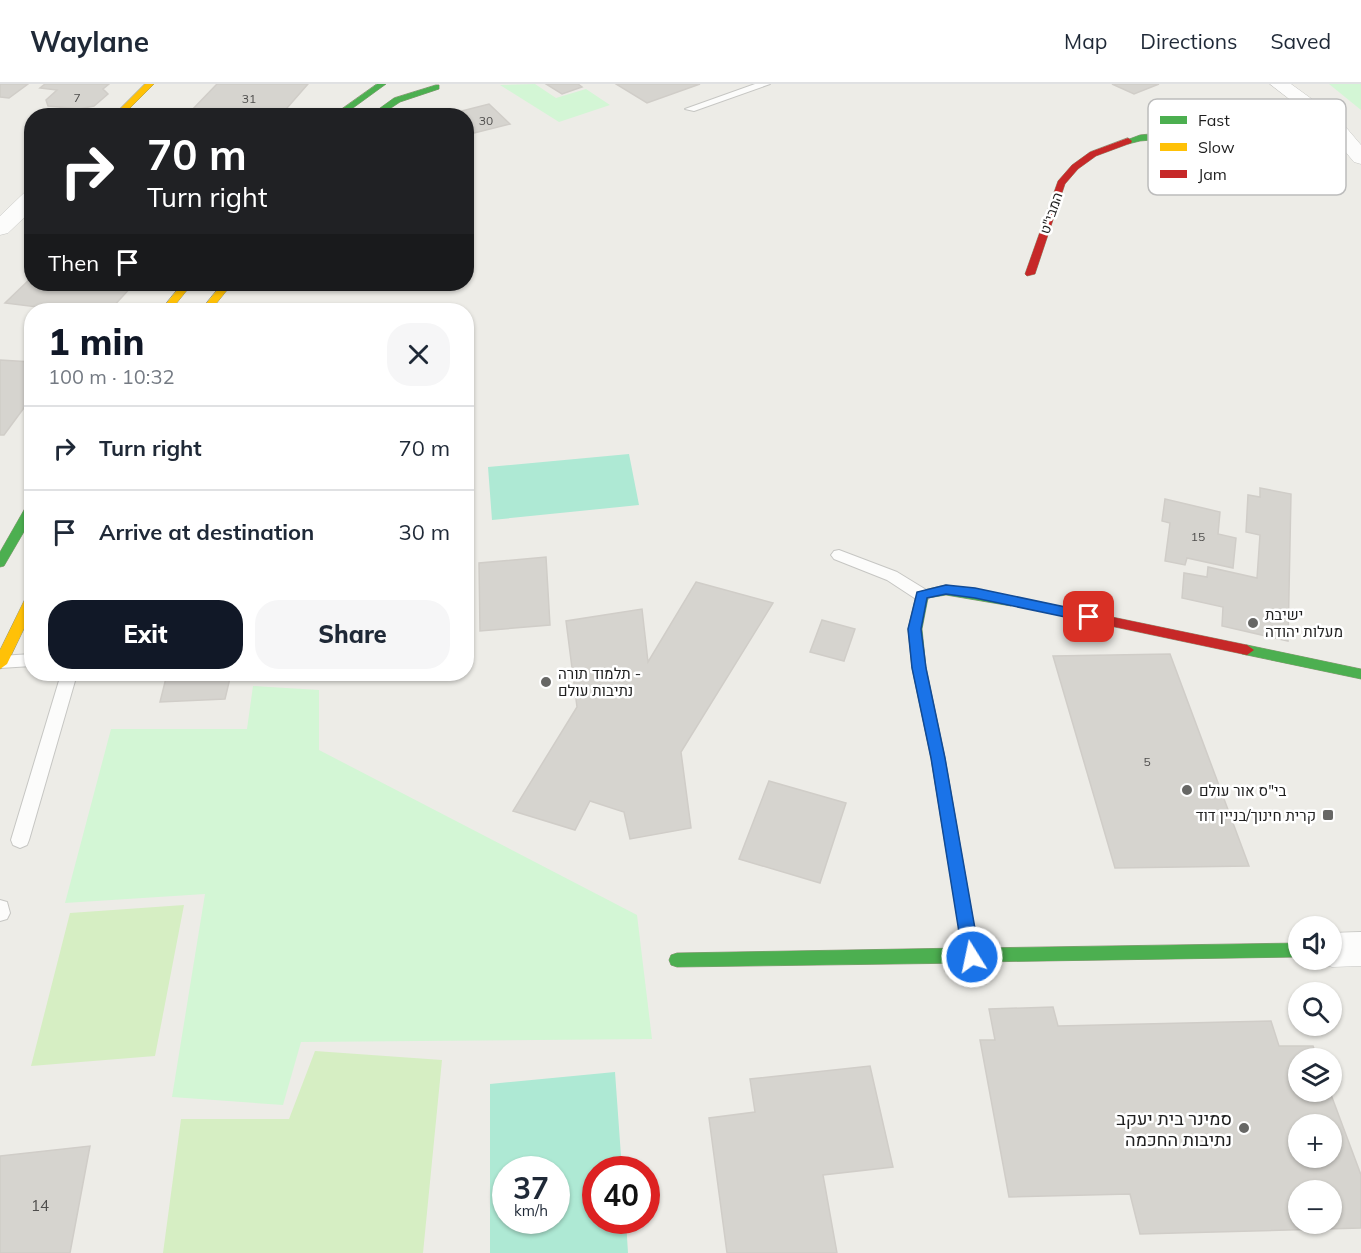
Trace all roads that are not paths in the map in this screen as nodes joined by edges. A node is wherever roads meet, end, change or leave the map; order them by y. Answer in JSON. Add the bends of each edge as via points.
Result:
{"nodes":[{"id":1,"x":150,"y":84,"type":"edge"},
{"id":2,"x":382,"y":84,"type":"edge"},
{"id":3,"x":414,"y":84,"type":"edge"},
{"id":4,"x":765,"y":84,"type":"edge"},
{"id":5,"x":1279,"y":84,"type":"edge"},
{"id":6,"x":1300,"y":99,"type":"edge"},
{"id":7,"x":125,"y":108,"type":"edge"},
{"id":8,"x":348,"y":108,"type":"edge"},
{"id":9,"x":385,"y":108,"type":"edge"},
{"id":10,"x":690,"y":109,"type":"dead end"},
{"id":11,"x":1148,"y":137,"type":"edge"},
{"id":12,"x":1346,"y":138,"type":"edge"},
{"id":13,"x":1359,"y":151,"type":"edge"},
{"id":14,"x":24,"y":206,"type":"edge"},
{"id":15,"x":0,"y":228,"type":"edge"},
{"id":16,"x":1030,"y":274,"type":"dead end"},
{"id":17,"x":181,"y":291,"type":"edge"},
{"id":18,"x":221,"y":291,"type":"edge"},
{"id":19,"x":172,"y":303,"type":"edge"},
{"id":20,"x":212,"y":303,"type":"edge"},
{"id":21,"x":24,"y":520,"type":"edge"},
{"id":22,"x":840,"y":555,"type":"dead end"},
{"id":23,"x":0,"y":563,"type":"edge"},
{"id":24,"x":922,"y":595,"type":"junction"},
{"id":25,"x":24,"y":614,"type":"edge"},
{"id":26,"x":24,"y":661,"type":"edge"},
{"id":27,"x":0,"y":663,"type":"edge"},
{"id":28,"x":1361,"y":674,"type":"edge"},
{"id":29,"x":67,"y":681,"type":"edge"},
{"id":30,"x":20,"y":840,"type":"dead end"},
{"id":31,"x":0,"y":908,"type":"edge"},
{"id":32,"x":0,"y":913,"type":"edge"},
{"id":33,"x":1361,"y":949,"type":"edge"},
{"id":34,"x":1288,"y":950,"type":"edge"},
{"id":35,"x":1342,"y":950,"type":"edge"},
{"id":36,"x":972,"y":957,"type":"junction"},
{"id":37,"x":677,"y":960,"type":"dead end"}],
"edges":[{"from":1,"to":7,"type":"street"},
{"from":2,"to":8,"type":"street"},
{"from":3,"to":9,"type":"street","via":[[443,87],[397,100]]},
{"from":4,"to":10,"type":"lane"},
{"from":5,"to":6,"type":"street"},
{"from":11,"to":16,"type":"street","name":"המבי\"ט","via":[[1093,154],[1061,183]]},
{"from":12,"to":13,"type":"street"},
{"from":14,"to":15,"type":"street"},
{"from":17,"to":19,"type":"street"},
{"from":18,"to":20,"type":"street"},
{"from":21,"to":23,"type":"street"},
{"from":22,"to":24,"type":"lane","via":[[892,576]]},
{"from":24,"to":28,"type":"street","via":[[946,590],[975,593]]},
{"from":24,"to":36,"type":"street","via":[[915,629],[919,668]]},
{"from":25,"to":27,"type":"street"},
{"from":26,"to":27,"type":"lane"},
{"from":29,"to":30,"type":"lane"},
{"from":31,"to":32,"type":"lane"},
{"from":33,"to":35,"type":"street"},
{"from":34,"to":36,"type":"street"},
{"from":36,"to":37,"type":"street"}]}
